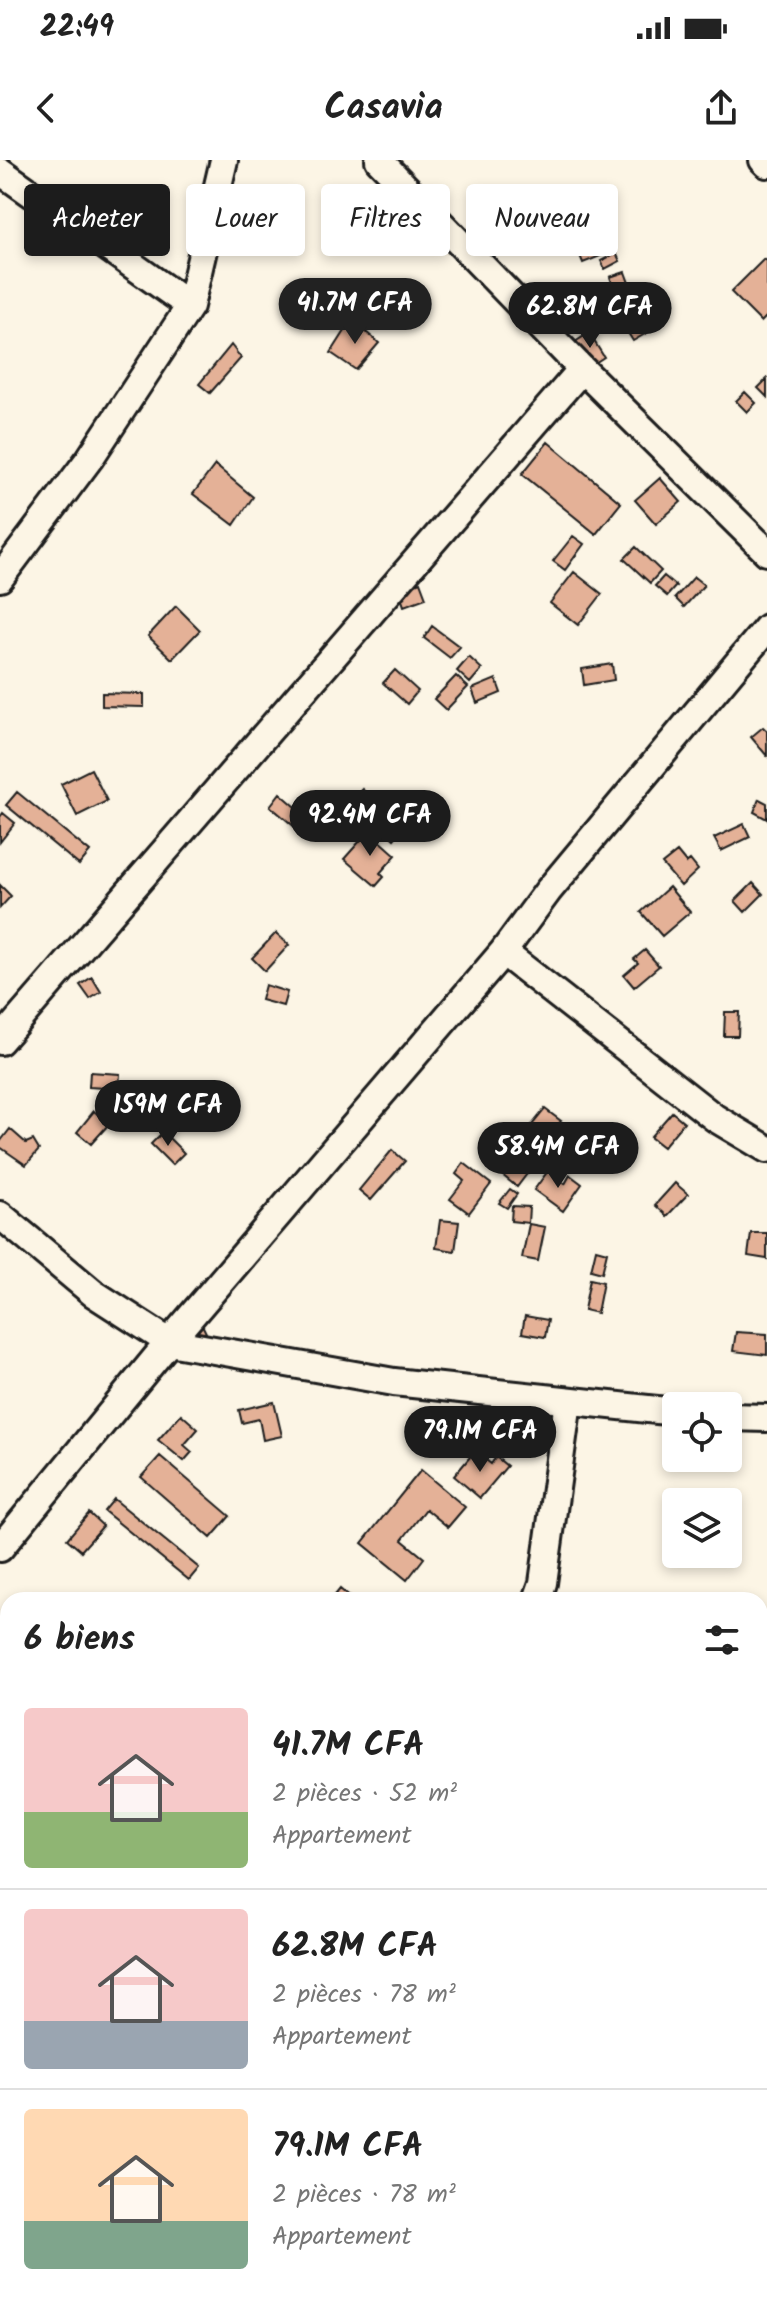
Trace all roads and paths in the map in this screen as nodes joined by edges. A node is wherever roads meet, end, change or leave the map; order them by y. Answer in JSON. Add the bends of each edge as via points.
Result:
{"nodes":[{"id":1,"x":224,"y":160,"type":"edge"},
{"id":2,"x":379,"y":160,"type":"edge"},
{"id":3,"x":0,"y":171,"type":"edge"},
{"id":4,"x":190,"y":306,"type":"junction"},
{"id":5,"x":582,"y":369,"type":"junction"},
{"id":6,"x":767,"y":552,"type":"edge"},
{"id":7,"x":0,"y":578,"type":"edge"},
{"id":8,"x":767,"y":628,"type":"edge"},
{"id":9,"x":503,"y":952,"type":"junction"},
{"id":10,"x":0,"y":1041,"type":"edge"},
{"id":11,"x":767,"y":1149,"type":"edge"},
{"id":12,"x":0,"y":1215,"type":"edge"},
{"id":13,"x":169,"y":1342,"type":"junction"},
{"id":14,"x":568,"y":1401,"type":"junction"},
{"id":15,"x":662,"y":1411,"type":"edge"},
{"id":16,"x":742,"y":1417,"type":"edge"},
{"id":17,"x":767,"y":1418,"type":"edge"},
{"id":18,"x":0,"y":1548,"type":"edge"},
{"id":19,"x":540,"y":1592,"type":"edge"}],
"edges":[{"from":1,"to":4,"type":"street"},
{"from":2,"to":5,"type":"street"},
{"from":3,"to":4,"type":"street"},
{"from":4,"to":7,"type":"street","via":[[90,458]]},
{"from":5,"to":6,"type":"street"},
{"from":5,"to":10,"type":"street"},
{"from":8,"to":9,"type":"street"},
{"from":9,"to":11,"type":"street","via":[[715,1118]]},
{"from":9,"to":13,"type":"street"},
{"from":12,"to":13,"type":"street","via":[[93,1293]]},
{"from":13,"to":14,"type":"street","via":[[394,1382]]},
{"from":13,"to":18,"type":"street"},
{"from":14,"to":15,"type":"street"},
{"from":14,"to":19,"type":"street"},
{"from":16,"to":17,"type":"street"}]}
